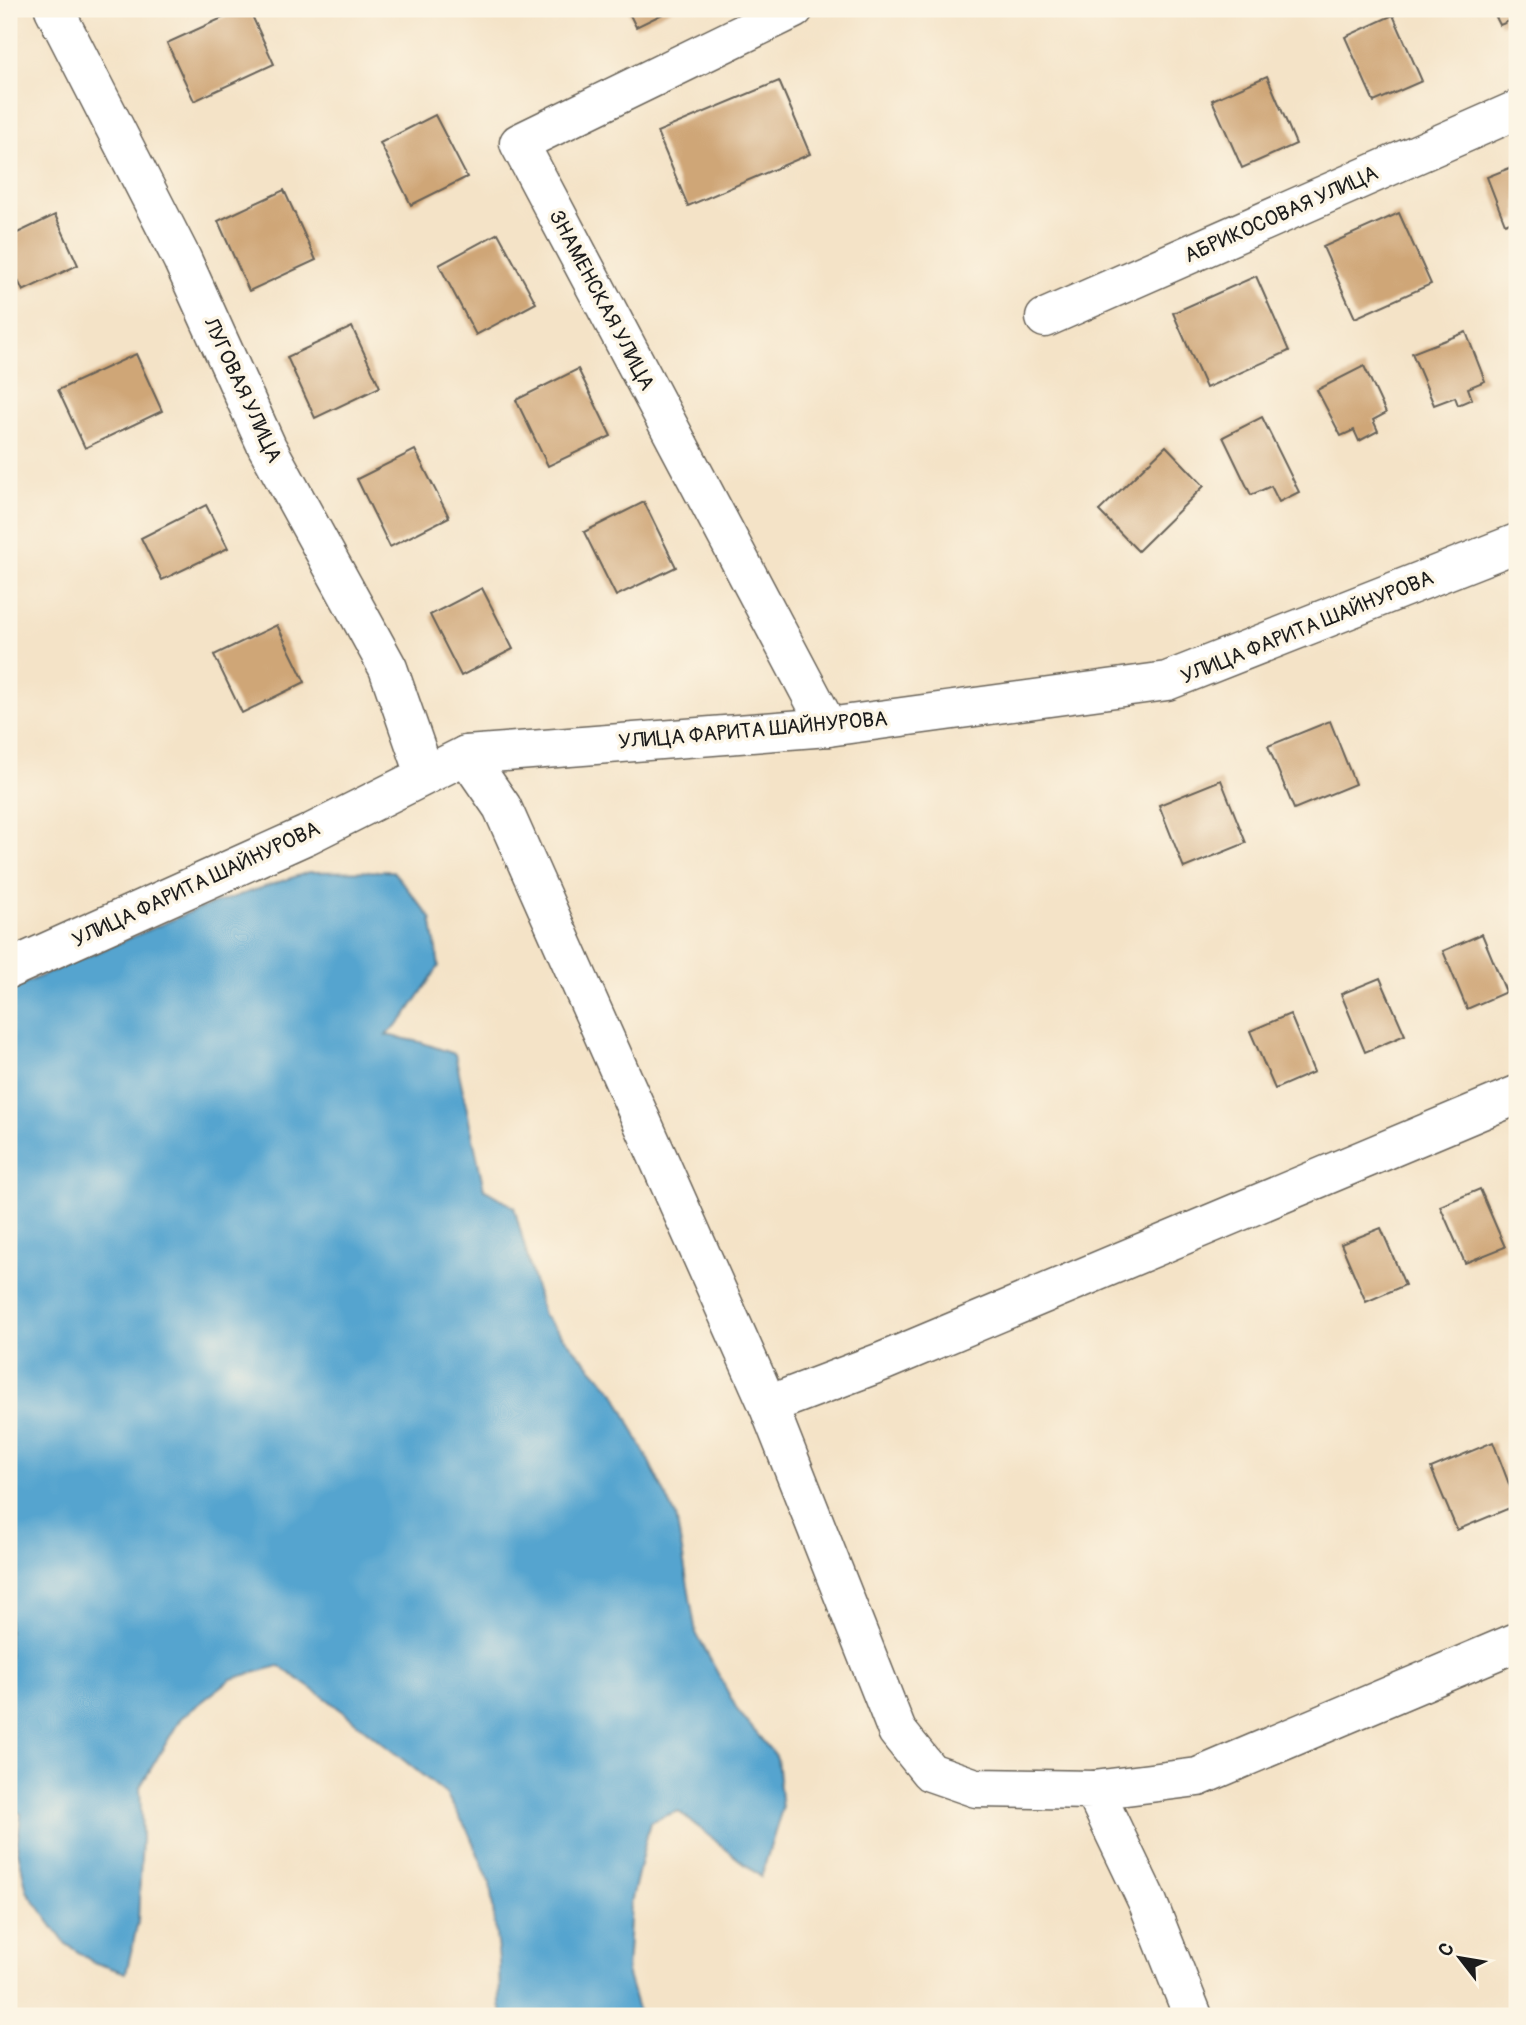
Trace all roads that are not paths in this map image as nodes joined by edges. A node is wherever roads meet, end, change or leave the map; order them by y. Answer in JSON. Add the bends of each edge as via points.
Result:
{"nodes":[{"id":1,"x":54,"y":9,"type":"edge"},
{"id":2,"x":779,"y":12,"type":"edge"},
{"id":3,"x":1517,"y":110,"type":"edge"},
{"id":4,"x":1045,"y":318,"type":"dead end"},
{"id":5,"x":1517,"y":543,"type":"edge"},
{"id":6,"x":828,"y":727,"type":"junction"},
{"id":7,"x":466,"y":755,"type":"junction"},
{"id":8,"x":425,"y":774,"type":"junction"},
{"id":9,"x":9,"y":970,"type":"edge"},
{"id":10,"x":1517,"y":1095,"type":"edge"},
{"id":11,"x":768,"y":1405,"type":"junction"},
{"id":12,"x":1517,"y":1642,"type":"edge"},
{"id":13,"x":1094,"y":1790,"type":"junction"},
{"id":14,"x":1193,"y":2016,"type":"edge"}],
"edges":[{"from":1,"to":8,"type":"street","name":"ЛУГОВАЯ УЛИЦА","via":[[182,259],[267,447],[388,668]]},
{"from":2,"to":6,"type":"street","name":"ЗНАМЕНСКАЯ УЛИЦА","via":[[519,144]]},
{"from":3,"to":4,"type":"street","name":"АБРИКОСОВАЯ УЛИЦА"},
{"from":5,"to":6,"type":"street","name":"УЛИЦА ФАРИТА ШАЙНУРОВА","via":[[1167,681]]},
{"from":6,"to":7,"type":"street","name":"УЛИЦА ФАРИТА ШАЙНУРОВА"},
{"from":7,"to":8,"type":"street","name":"УЛИЦА ФАРИТА ШАЙНУРОВА"},
{"from":7,"to":11,"type":"street","via":[[502,807]]},
{"from":8,"to":9,"type":"street","name":"УЛИЦА ФАРИТА ШАЙНУРОВА","via":[[307,835]]},
{"from":10,"to":11,"type":"street","via":[[897,1356]]},
{"from":11,"to":13,"type":"street","via":[[897,1731],[930,1772],[976,1788]]},
{"from":12,"to":13,"type":"street","via":[[1198,1777]]},
{"from":13,"to":14,"type":"street","via":[[1148,1903]]}]}
